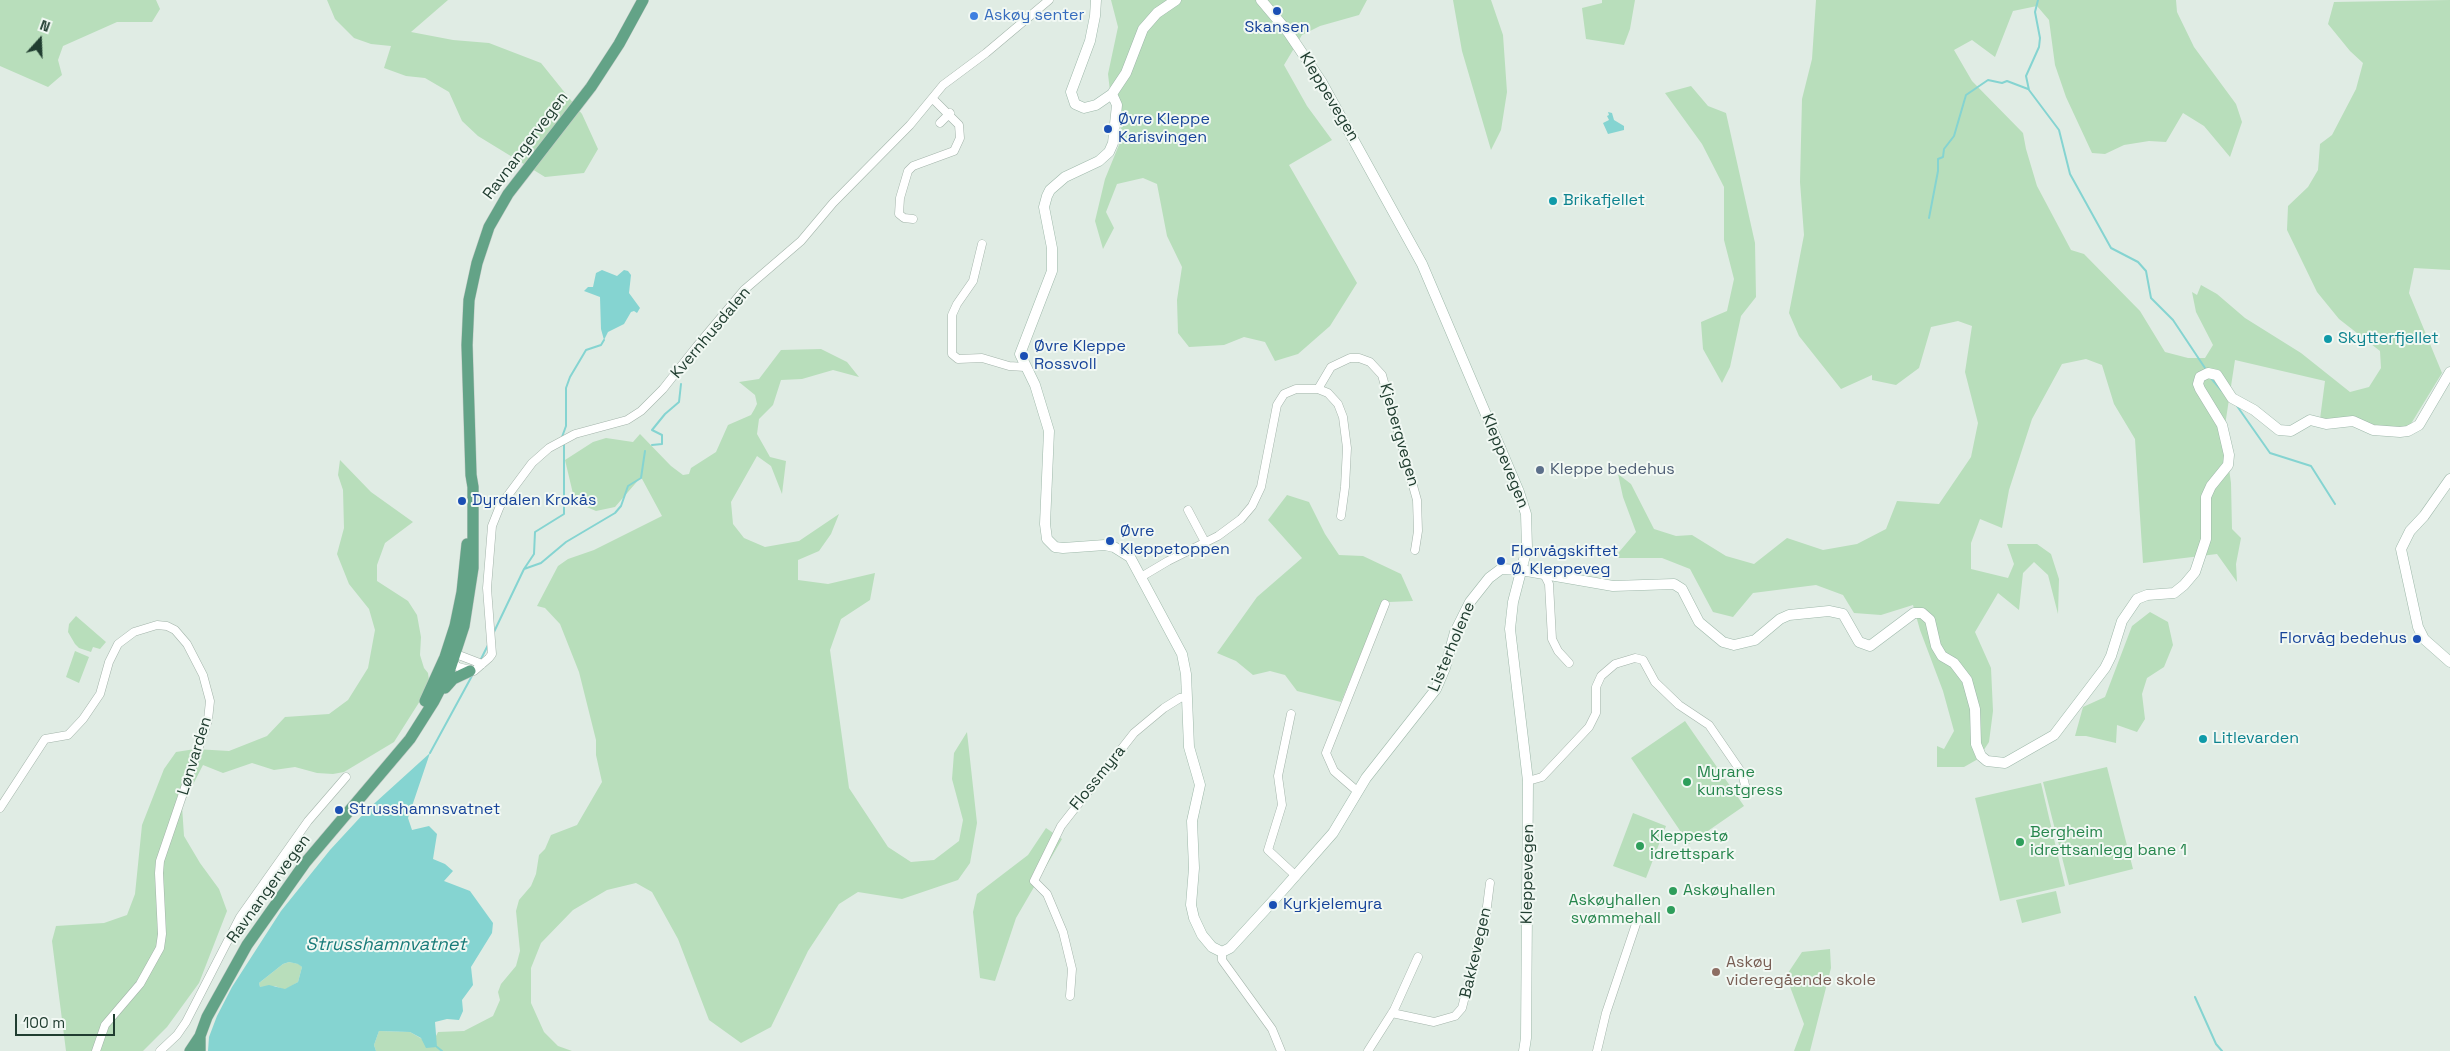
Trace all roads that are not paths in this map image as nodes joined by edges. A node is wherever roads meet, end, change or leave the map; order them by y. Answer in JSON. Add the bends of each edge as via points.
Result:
{"nodes":[{"id":1,"x":643,"y":0,"type":"edge"},
{"id":2,"x":1049,"y":0,"type":"edge"},
{"id":3,"x":1096,"y":0,"type":"edge"},
{"id":4,"x":1176,"y":0,"type":"edge"},
{"id":5,"x":1261,"y":0,"type":"edge"},
{"id":6,"x":1112,"y":94,"type":"junction"},
{"id":7,"x":933,"y":99,"type":"junction"},
{"id":8,"x":950,"y":113,"type":"junction"},
{"id":9,"x":940,"y":122,"type":"dead end"},
{"id":10,"x":913,"y":219,"type":"dead end"},
{"id":11,"x":982,"y":244,"type":"dead end"},
{"id":12,"x":1024,"y":366,"type":"junction"},
{"id":13,"x":2450,"y":372,"type":"edge"},
{"id":14,"x":1318,"y":389,"type":"junction"},
{"id":15,"x":2450,"y":478,"type":"edge"},
{"id":16,"x":1188,"y":510,"type":"dead end"},
{"id":17,"x":1341,"y":516,"type":"dead end"},
{"id":18,"x":1205,"y":542,"type":"junction"},
{"id":19,"x":1415,"y":550,"type":"dead end"},
{"id":20,"x":1521,"y":570,"type":"junction"},
{"id":21,"x":1544,"y":574,"type":"junction"},
{"id":22,"x":1141,"y":577,"type":"junction"},
{"id":23,"x":1385,"y":604,"type":"dead end"},
{"id":24,"x":451,"y":658,"type":"junction"},
{"id":25,"x":2450,"y":662,"type":"edge"},
{"id":26,"x":1569,"y":663,"type":"dead end"},
{"id":27,"x":482,"y":664,"type":"junction"},
{"id":28,"x":470,"y":671,"type":"junction"},
{"id":29,"x":486,"y":672,"type":"dead end"},
{"id":30,"x":1187,"y":696,"type":"junction"},
{"id":31,"x":434,"y":701,"type":"junction"},
{"id":32,"x":1291,"y":714,"type":"dead end"},
{"id":33,"x":396,"y":753,"type":"junction"},
{"id":34,"x":346,"y":777,"type":"dead end"},
{"id":35,"x":1528,"y":781,"type":"junction"},
{"id":36,"x":1357,"y":791,"type":"junction"},
{"id":37,"x":1747,"y":793,"type":"dead end"},
{"id":38,"x":0,"y":808,"type":"edge"},
{"id":39,"x":1296,"y":876,"type":"junction"},
{"id":40,"x":1490,"y":883,"type":"dead end"},
{"id":41,"x":1638,"y":918,"type":"dead end"},
{"id":42,"x":1222,"y":952,"type":"junction"},
{"id":43,"x":1418,"y":957,"type":"dead end"},
{"id":44,"x":1070,"y":996,"type":"dead end"},
{"id":45,"x":1392,"y":1013,"type":"junction"},
{"id":46,"x":200,"y":1036,"type":"junction"},
{"id":47,"x":1526,"y":1038,"type":"junction"},
{"id":48,"x":96,"y":1051,"type":"edge"},
{"id":49,"x":160,"y":1051,"type":"edge"},
{"id":50,"x":190,"y":1051,"type":"edge"},
{"id":51,"x":200,"y":1051,"type":"edge"},
{"id":52,"x":1281,"y":1051,"type":"edge"},
{"id":53,"x":1368,"y":1051,"type":"edge"},
{"id":54,"x":1524,"y":1051,"type":"edge"},
{"id":55,"x":1529,"y":1051,"type":"edge"},
{"id":56,"x":1597,"y":1051,"type":"edge"}],
"edges":[{"from":1,"to":24,"type":"main road","name":"Ravnangervegen","via":[[591,87],[518,179],[489,227],[472,281],[468,320],[473,568],[468,608]]},
{"from":2,"to":7,"type":"street","name":"Kvernhusdalen","via":[[948,81]]},
{"from":3,"to":6,"type":"street","via":[[1090,41],[1072,85],[1071,98],[1084,108],[1096,106]]},
{"from":4,"to":6,"type":"street","via":[[1157,14],[1144,30],[1126,73]]},
{"from":5,"to":20,"type":"street","name":"Kleppevegen","via":[[1322,81],[1422,264],[1523,503],[1528,536]]},
{"from":6,"to":12,"type":"street","via":[[1117,105],[1109,152],[1099,161],[1057,183],[1045,202],[1052,272],[1021,350]]},
{"from":7,"to":8,"type":"street"},
{"from":7,"to":27,"type":"street","name":"Kvernhusdalen","via":[[794,248],[744,290],[647,406],[631,418],[563,440],[539,456],[524,472],[500,506],[492,526],[487,588],[492,650]]},
{"from":8,"to":9,"type":"street"},
{"from":8,"to":10,"type":"street","via":[[959,125],[960,138],[954,151],[914,166],[908,172],[899,214]]},
{"from":11,"to":12,"type":"street","via":[[971,286],[952,315],[952,354],[958,359],[982,358],[1009,366]]},
{"from":12,"to":22,"type":"street","via":[[1035,385],[1049,431],[1046,539],[1056,547],[1114,547],[1130,557]]},
{"from":13,"to":21,"type":"street","name":"Listerholene","via":[[2418,425],[2400,432],[2374,430],[2353,421],[2326,424],[2310,420],[2291,432],[2279,430],[2232,398],[2217,375],[2208,373],[2200,377],[2198,384],[2222,426],[2229,455],[2228,465],[2210,486],[2206,497],[2206,539],[2195,572],[2174,593],[2137,599],[2122,621],[2105,668],[2054,735],[2005,763],[1994,763],[1982,756],[1976,744],[1975,709],[1967,680],[1954,663],[1942,656],[1936,646],[1930,620],[1922,613],[1914,613],[1870,646],[1859,642],[1842,614],[1829,611],[1789,615],[1775,622],[1755,640],[1734,645],[1723,642],[1699,622],[1682,589],[1674,584],[1613,586]]},
{"from":14,"to":17,"type":"street","via":[[1334,398],[1346,424]]},
{"from":14,"to":18,"type":"street","via":[[1301,389],[1282,396],[1255,500],[1235,525]]},
{"from":14,"to":19,"type":"street","name":"Kjebergvegen","via":[[1331,367],[1350,358],[1370,362],[1382,375],[1417,500]]},
{"from":15,"to":25,"type":"street","via":[[2401,548],[2418,627],[2424,639]]},
{"from":16,"to":18,"type":"street"},
{"from":18,"to":22,"type":"street"},
{"from":20,"to":21,"type":"street","name":"Listerholene"},
{"from":20,"to":35,"type":"street","name":"Kleppevegen","via":[[1510,629]]},
{"from":20,"to":36,"type":"street","name":"Listerholene","via":[[1501,569],[1476,592],[1454,632],[1439,684]]},
{"from":21,"to":26,"type":"street","via":[[1549,584],[1552,638]]},
{"from":22,"to":30,"type":"street","via":[[1182,654]]},
{"from":23,"to":36,"type":"street","via":[[1326,753],[1334,771]]},
{"from":24,"to":27,"type":"street"},
{"from":24,"to":28,"type":"street"},
{"from":24,"to":31,"type":"main road","name":"Ravnangervegen"},
{"from":24,"to":33,"type":"main road","name":"Ravnangervegen"},
{"from":27,"to":28,"type":"street"},
{"from":27,"to":29,"type":"street"},
{"from":28,"to":31,"type":"main road","via":[[450,681]]},
{"from":30,"to":42,"type":"street","via":[[1189,747],[1200,785],[1192,821],[1194,868],[1191,905],[1202,935],[1212,947]]},
{"from":30,"to":44,"type":"street","name":"Flossmyra","via":[[1164,708],[1134,733],[1061,826],[1034,881],[1047,894],[1064,932],[1072,969]]},
{"from":31,"to":33,"type":"main road","name":"Ravnangervegen"},
{"from":32,"to":39,"type":"street","via":[[1279,766],[1282,805],[1268,850]]},
{"from":33,"to":46,"type":"main road","name":"Ravnangervegen","via":[[305,863],[247,945],[212,1006]]},
{"from":34,"to":49,"type":"street","via":[[308,821],[240,918],[186,1022]]},
{"from":35,"to":37,"type":"street","via":[[1542,777],[1589,727],[1596,713],[1596,687],[1603,673],[1614,664],[1635,658],[1643,660],[1655,682],[1679,705],[1709,725],[1742,773]]},
{"from":35,"to":47,"type":"street","name":"Kleppevegen"},
{"from":36,"to":39,"type":"street","name":"Listerholene","via":[[1333,834]]},
{"from":38,"to":48,"type":"street","name":"Lønvarden","via":[[45,739],[68,734],[83,720],[100,694],[118,644],[145,628],[162,624],[175,630],[203,675],[210,701],[208,720],[160,861],[160,948],[140,984],[105,1025]]},
{"from":39,"to":42,"type":"street","name":"Listerholene","via":[[1230,948]]},
{"from":40,"to":45,"type":"street","name":"Bakkevegen","via":[[1486,914],[1462,1008],[1455,1016],[1434,1022]]},
{"from":41,"to":56,"type":"street","via":[[1606,1013]]},
{"from":42,"to":52,"type":"street","via":[[1222,960],[1272,1029]]},
{"from":43,"to":45,"type":"street"},
{"from":45,"to":53,"type":"street"},
{"from":46,"to":50,"type":"main road","name":"Ravnangervegen"},
{"from":46,"to":51,"type":"main road","name":"Ravnangervegen"},
{"from":47,"to":54,"type":"street","name":"Kleppevegen"},
{"from":47,"to":55,"type":"street","name":"Kleppevegen"}]}
